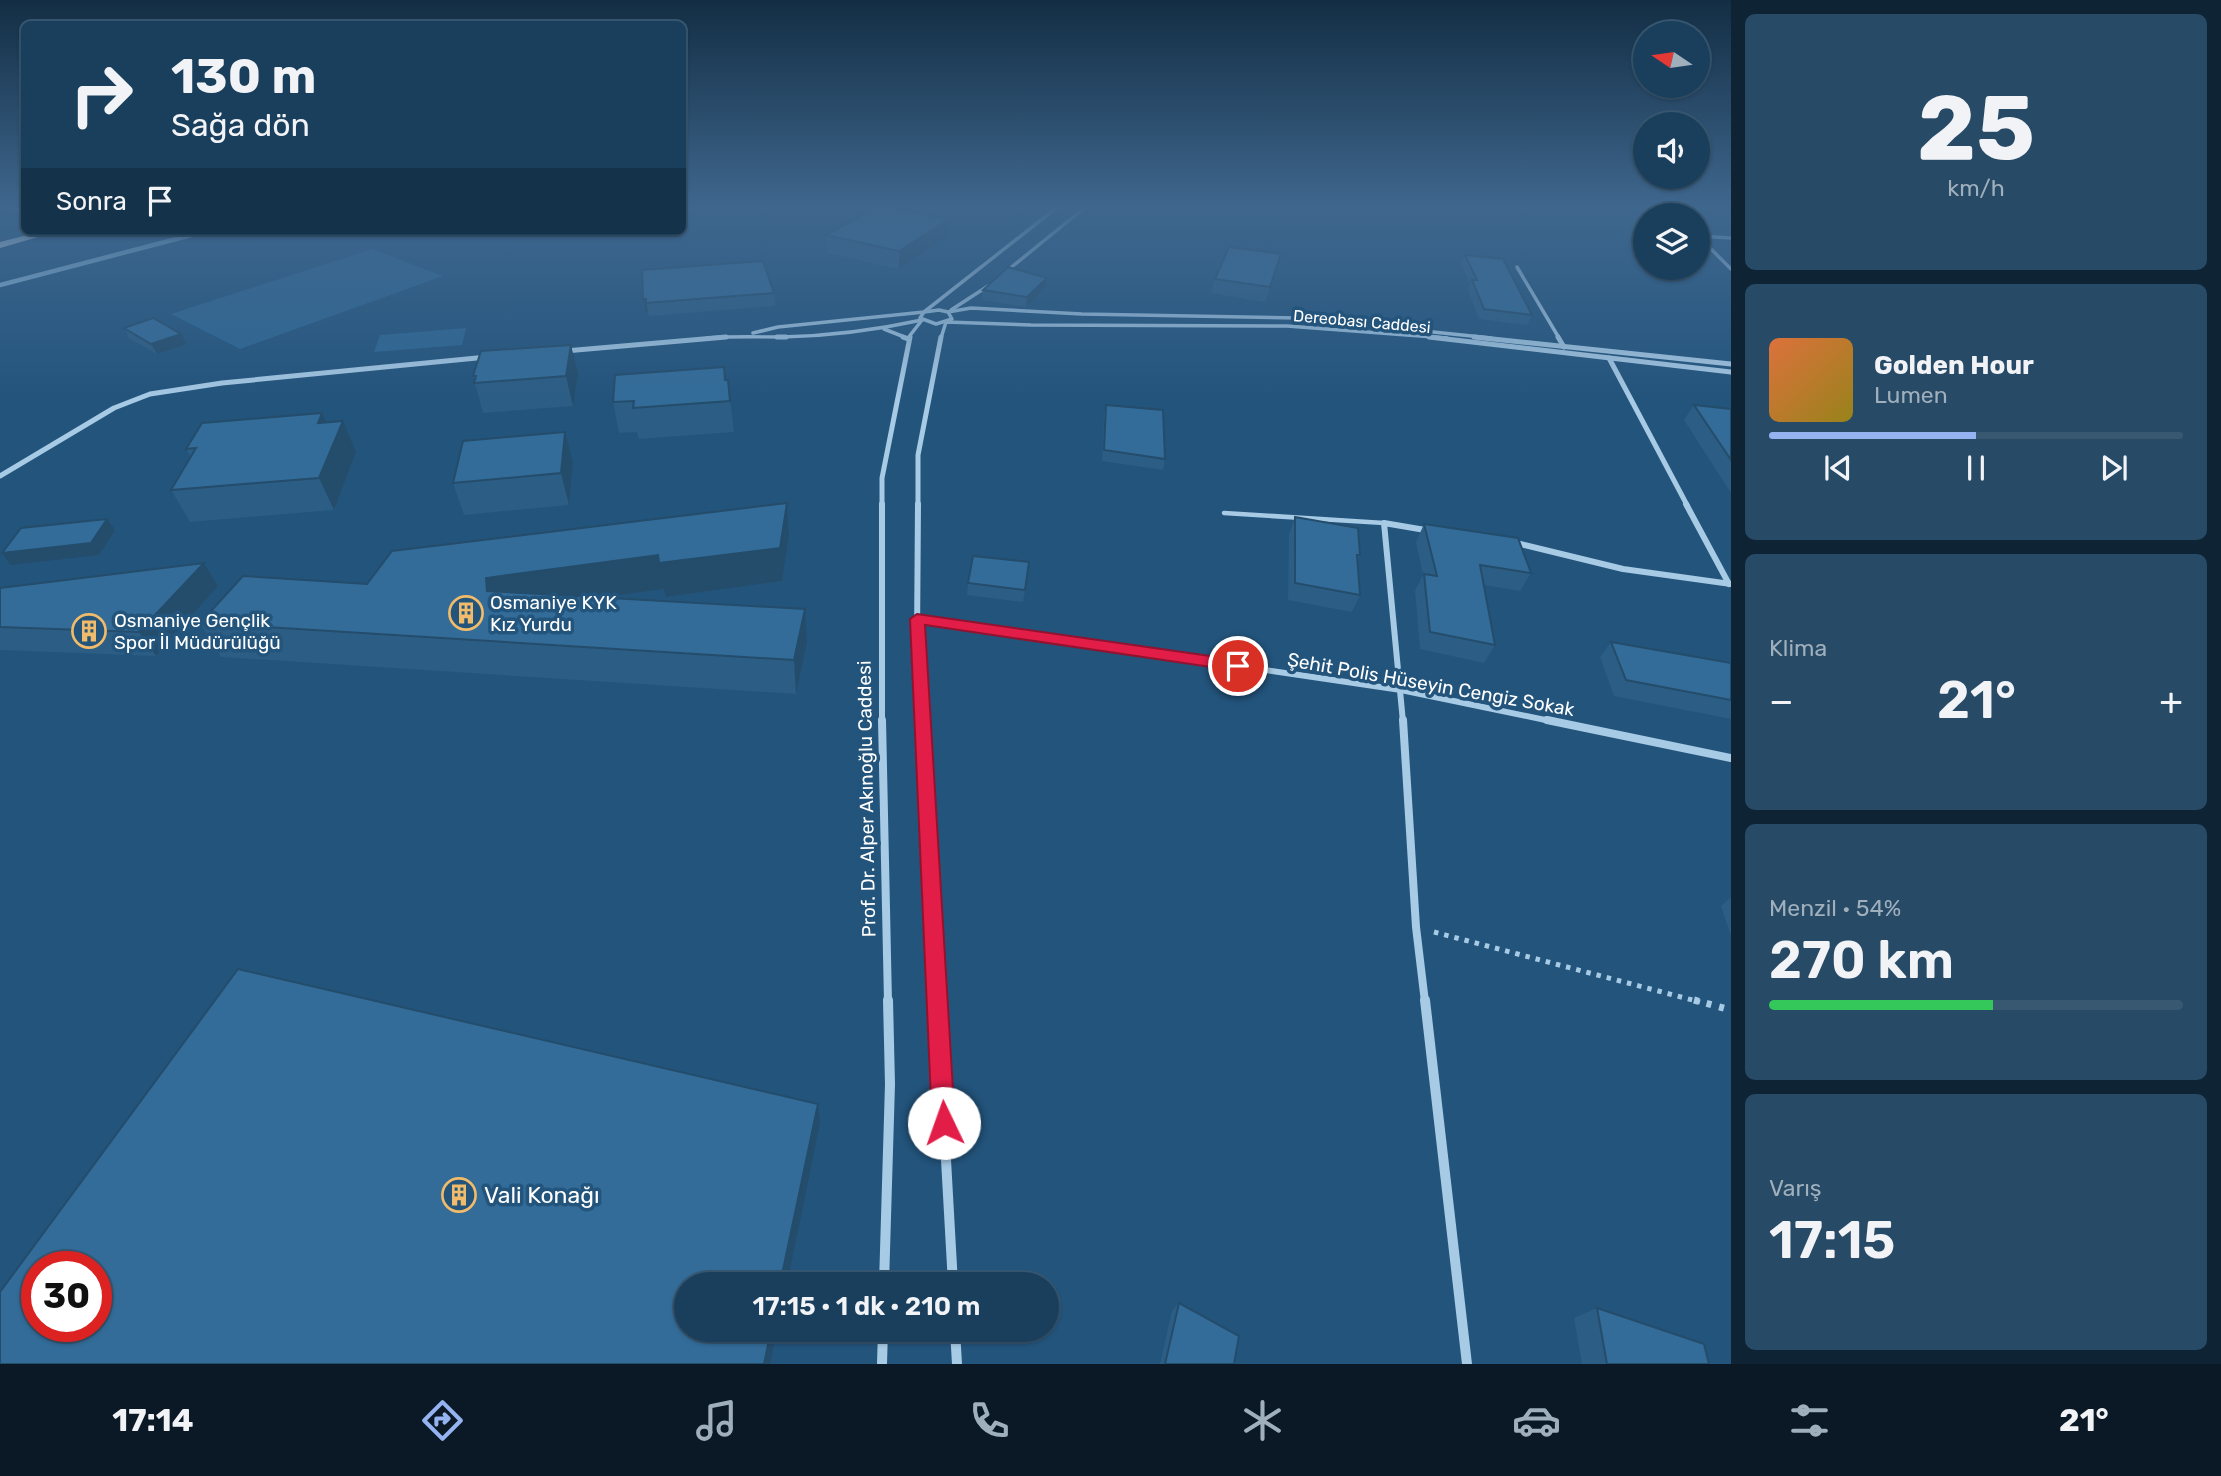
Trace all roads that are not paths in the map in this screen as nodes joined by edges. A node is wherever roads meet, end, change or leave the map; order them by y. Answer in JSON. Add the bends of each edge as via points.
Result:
{"nodes":[{"id":1,"x":976,"y":273,"type":"edge"},
{"id":2,"x":1004,"y":273,"type":"edge"},
{"id":3,"x":1520,"y":273,"type":"edge"},
{"id":4,"x":1001,"y":275,"type":"edge"},
{"id":5,"x":990,"y":284,"type":"edge"},
{"id":6,"x":969,"y":299,"type":"junction"},
{"id":7,"x":971,"y":308,"type":"junction"},
{"id":8,"x":948,"y":312,"type":"junction"},
{"id":9,"x":923,"y":316,"type":"junction"},
{"id":10,"x":946,"y":322,"type":"junction"},
{"id":11,"x":962,"y":323,"type":"junction"},
{"id":12,"x":884,"y":329,"type":"junction"},
{"id":13,"x":943,"y":332,"type":"junction"},
{"id":14,"x":746,"y":335,"type":"junction"},
{"id":15,"x":908,"y":339,"type":"junction"},
{"id":16,"x":1562,"y":345,"type":"junction"},
{"id":17,"x":556,"y":351,"type":"edge"},
{"id":18,"x":1568,"y":354,"type":"junction"},
{"id":19,"x":501,"y":356,"type":"edge"},
{"id":20,"x":1609,"y":358,"type":"junction"},
{"id":21,"x":1731,"y":364,"type":"edge"},
{"id":22,"x":1731,"y":372,"type":"edge"},
{"id":23,"x":0,"y":476,"type":"edge"},
{"id":24,"x":1224,"y":513,"type":"dead end"},
{"id":25,"x":1384,"y":523,"type":"junction"},
{"id":26,"x":1436,"y":532,"type":"edge"},
{"id":27,"x":1502,"y":541,"type":"edge"},
{"id":28,"x":1730,"y":584,"type":"edge"},
{"id":29,"x":917,"y":619,"type":"junction"},
{"id":30,"x":1401,"y":690,"type":"junction"},
{"id":31,"x":1731,"y":758,"type":"edge"},
{"id":32,"x":884,"y":1272,"type":"edge"},
{"id":33,"x":952,"y":1272,"type":"edge"},
{"id":34,"x":883,"y":1342,"type":"edge"},
{"id":35,"x":956,"y":1342,"type":"edge"},
{"id":36,"x":882,"y":1364,"type":"edge"},
{"id":37,"x":957,"y":1364,"type":"edge"},
{"id":38,"x":1467,"y":1364,"type":"edge"}],
"edges":[{"from":1,"to":9,"type":"street","name":"Prof. Dr. Alper Akınoğlu Caddesi"},
{"from":2,"to":4,"type":"street"},
{"from":3,"to":16,"type":"street"},
{"from":5,"to":6,"type":"street"},
{"from":6,"to":7,"type":"street"},
{"from":6,"to":8,"type":"street"},
{"from":7,"to":8,"type":"street","name":"Dereobası Caddesi"},
{"from":7,"to":16,"type":"street","name":"Dereobası Caddesi","via":[[1298,318]]},
{"from":8,"to":9,"type":"street","name":"Dereobası Caddesi"},
{"from":8,"to":10,"type":"street","via":[[952,316]]},
{"from":9,"to":10,"type":"street","name":"Dereobası Caddesi","via":[[936,324]]},
{"from":9,"to":12,"type":"street"},
{"from":9,"to":14,"type":"street","via":[[778,327]]},
{"from":9,"to":15,"type":"street","name":"Prof. Dr. Alper Akınoğlu Caddesi"},
{"from":10,"to":11,"type":"street","name":"Dereobası Caddesi"},
{"from":10,"to":13,"type":"street"},
{"from":11,"to":13,"type":"street"},
{"from":11,"to":18,"type":"street","name":"Dereobası Caddesi","via":[[1297,327]]},
{"from":12,"to":14,"type":"street","via":[[782,337]]},
{"from":12,"to":15,"type":"street"},
{"from":13,"to":29,"type":"street","via":[[918,455]]},
{"from":14,"to":17,"type":"street"},
{"from":15,"to":32,"type":"street","name":"Prof. Dr. Alper Akınoğlu Caddesi","via":[[882,478],[890,1084]]},
{"from":16,"to":18,"type":"street"},
{"from":16,"to":21,"type":"street","name":"Dereobası Caddesi"},
{"from":18,"to":20,"type":"street","name":"Dereobası Caddesi"},
{"from":19,"to":23,"type":"street","via":[[150,394],[114,408]]},
{"from":20,"to":22,"type":"street","name":"Dereobası Caddesi"},
{"from":20,"to":28,"type":"street"},
{"from":24,"to":25,"type":"lane"},
{"from":25,"to":26,"type":"street"},
{"from":25,"to":30,"type":"street"},
{"from":27,"to":28,"type":"street","via":[[1623,569]]},
{"from":29,"to":30,"type":"street","name":"Şehit Polis Hüseyin Cengiz Sokak"},
{"from":29,"to":33,"type":"street"},
{"from":30,"to":31,"type":"street","name":"Şehit Polis Hüseyin Cengiz Sokak"},
{"from":30,"to":38,"type":"street","via":[[1416,927]]},
{"from":34,"to":36,"type":"street"},
{"from":35,"to":37,"type":"street"}]}
